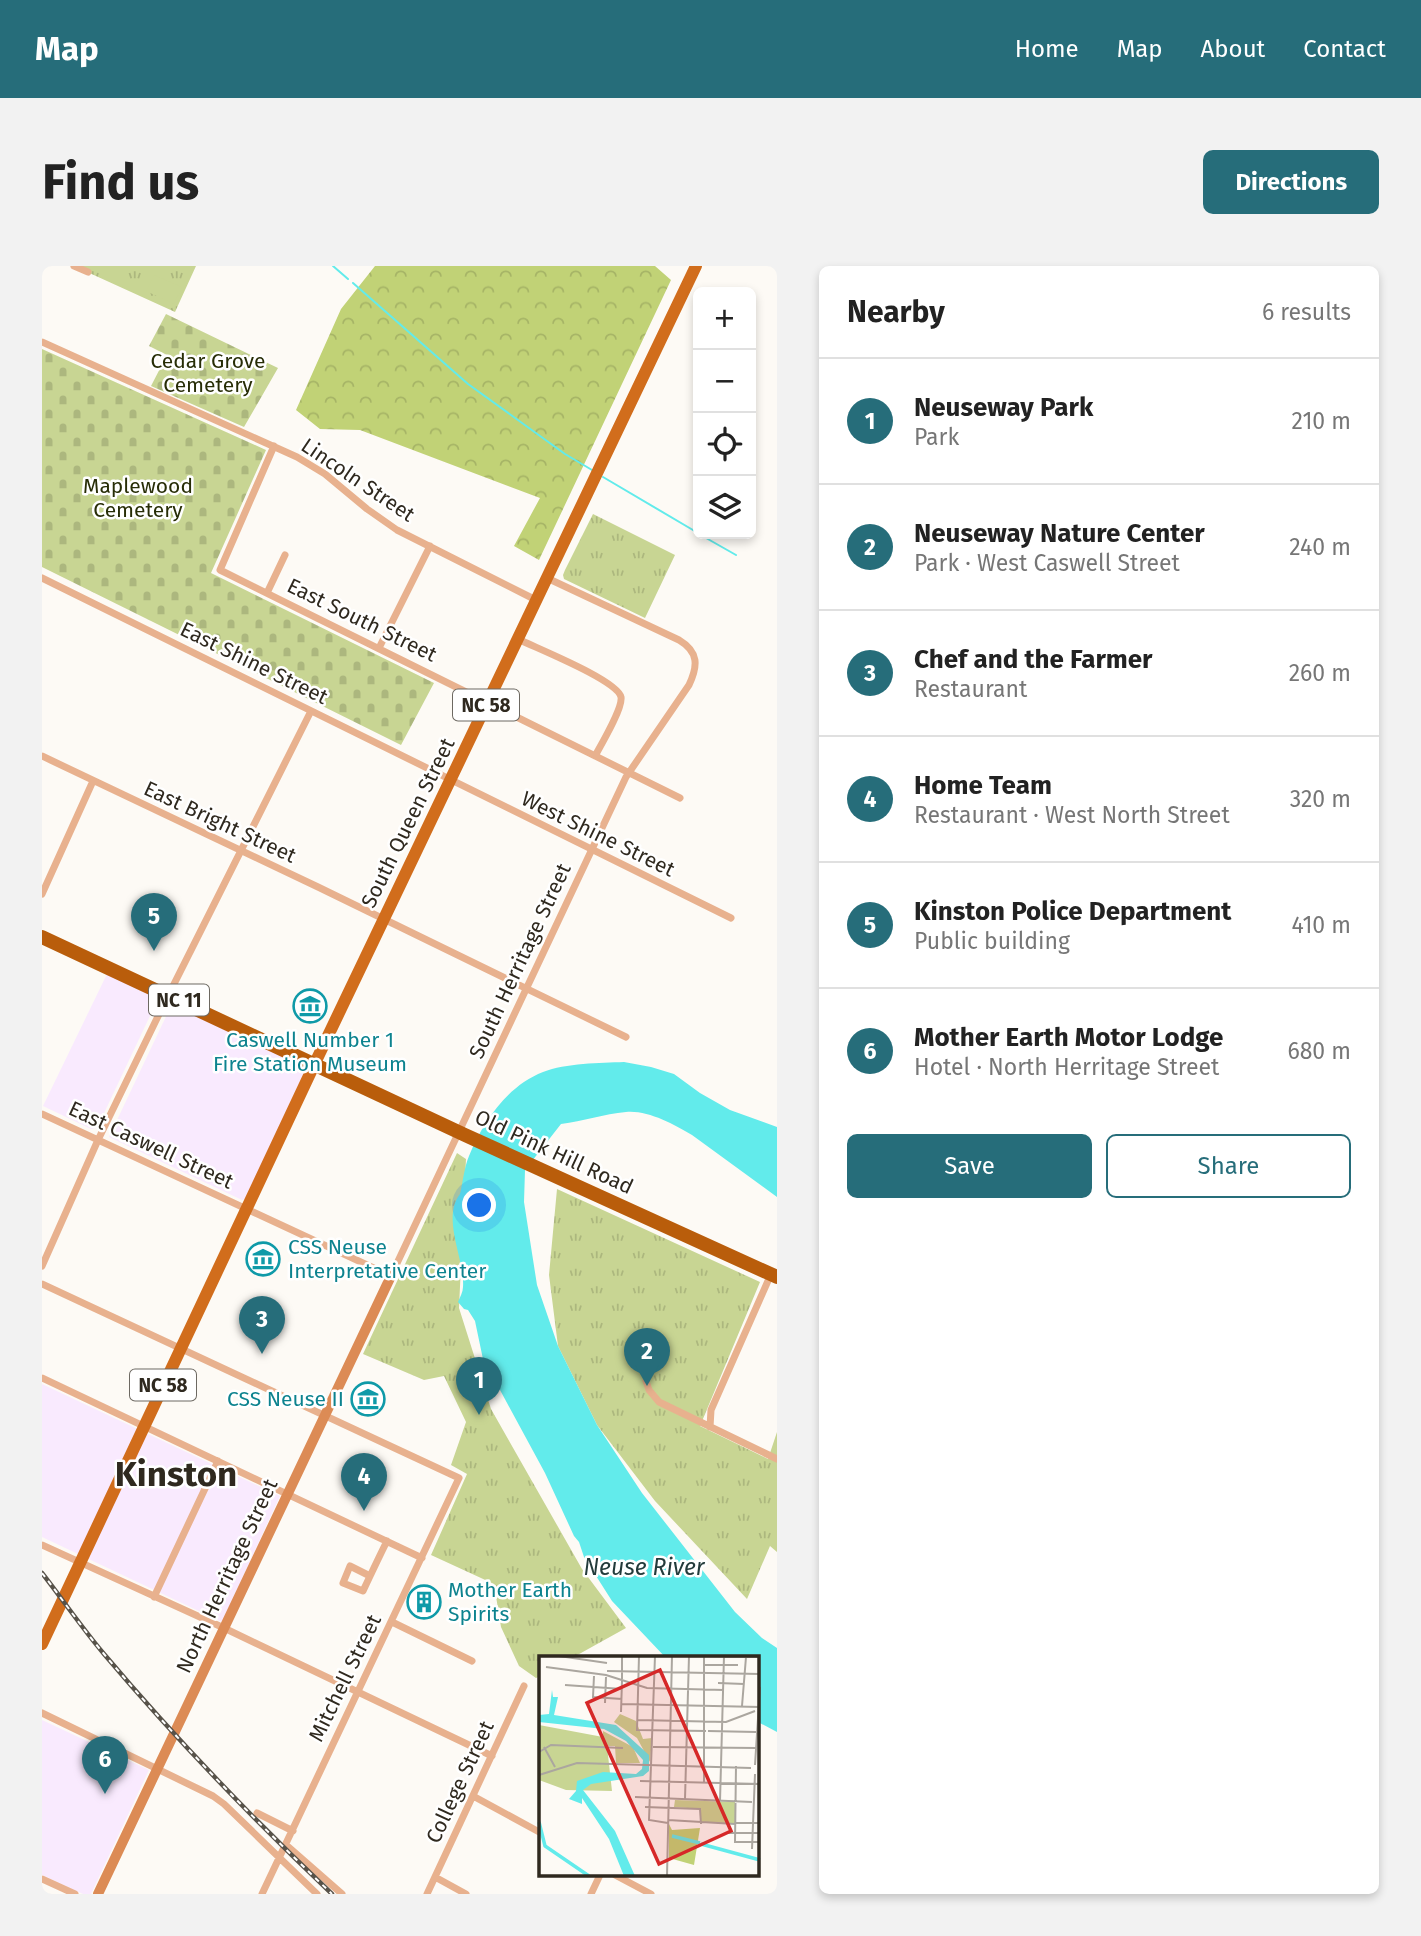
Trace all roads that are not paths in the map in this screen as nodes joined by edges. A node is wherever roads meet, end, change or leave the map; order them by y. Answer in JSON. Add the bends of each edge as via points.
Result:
{"nodes":[{"id":1,"x":74,"y":266,"type":"edge"},
{"id":2,"x":696,"y":266,"type":"edge"},
{"id":3,"x":88,"y":272,"type":"dead end"},
{"id":4,"x":42,"y":342,"type":"edge"},
{"id":5,"x":274,"y":446,"type":"junction"},
{"id":6,"x":430,"y":546,"type":"junction"},
{"id":7,"x":285,"y":555,"type":"dead end"},
{"id":8,"x":42,"y":578,"type":"edge"},
{"id":9,"x":547,"y":578,"type":"junction"},
{"id":10,"x":267,"y":593,"type":"junction"},
{"id":11,"x":536,"y":600,"type":"junction"},
{"id":12,"x":518,"y":639,"type":"junction"},
{"id":13,"x":379,"y":648,"type":"junction"},
{"id":14,"x":487,"y":703,"type":"junction"},
{"id":15,"x":311,"y":711,"type":"junction"},
{"id":16,"x":42,"y":756,"type":"edge"},
{"id":17,"x":594,"y":756,"type":"junction"},
{"id":18,"x":629,"y":773,"type":"junction"},
{"id":19,"x":450,"y":780,"type":"junction"},
{"id":20,"x":93,"y":781,"type":"junction"},
{"id":21,"x":680,"y":798,"type":"dead end"},
{"id":22,"x":240,"y":850,"type":"junction"},
{"id":23,"x":592,"y":850,"type":"junction"},
{"id":24,"x":42,"y":894,"type":"edge"},
{"id":25,"x":731,"y":918,"type":"dead end"},
{"id":26,"x":383,"y":920,"type":"junction"},
{"id":27,"x":42,"y":937,"type":"edge"},
{"id":28,"x":525,"y":989,"type":"junction"},
{"id":29,"x":168,"y":995,"type":"junction"},
{"id":30,"x":626,"y":1038,"type":"dead end"},
{"id":31,"x":315,"y":1063,"type":"junction"},
{"id":32,"x":42,"y":1114,"type":"edge"},
{"id":33,"x":462,"y":1133,"type":"junction"},
{"id":34,"x":98,"y":1140,"type":"junction"},
{"id":35,"x":246,"y":1207,"type":"junction"},
{"id":36,"x":42,"y":1266,"type":"edge"},
{"id":37,"x":774,"y":1275,"type":"edge"},
{"id":38,"x":391,"y":1276,"type":"junction"},
{"id":39,"x":42,"y":1283,"type":"edge"},
{"id":40,"x":181,"y":1348,"type":"junction"},
{"id":41,"x":42,"y":1378,"type":"edge"},
{"id":42,"x":646,"y":1381,"type":"dead end"},
{"id":43,"x":325,"y":1414,"type":"junction"},
{"id":44,"x":143,"y":1426,"type":"junction"},
{"id":45,"x":710,"y":1427,"type":"junction"},
{"id":46,"x":777,"y":1459,"type":"edge"},
{"id":47,"x":218,"y":1461,"type":"junction"},
{"id":48,"x":287,"y":1494,"type":"junction"},
{"id":49,"x":387,"y":1541,"type":"junction"},
{"id":50,"x":42,"y":1545,"type":"edge"},
{"id":51,"x":422,"y":1558,"type":"junction"},
{"id":52,"x":80,"y":1562,"type":"junction"},
{"id":53,"x":370,"y":1576,"type":"dead end"},
{"id":54,"x":154,"y":1597,"type":"junction"},
{"id":55,"x":392,"y":1622,"type":"junction"},
{"id":56,"x":223,"y":1628,"type":"junction"},
{"id":57,"x":42,"y":1644,"type":"edge"},
{"id":58,"x":472,"y":1661,"type":"dead end"},
{"id":59,"x":524,"y":1686,"type":"dead end"},
{"id":60,"x":357,"y":1693,"type":"junction"},
{"id":61,"x":42,"y":1713,"type":"edge"},
{"id":62,"x":492,"y":1756,"type":"junction"},
{"id":63,"x":157,"y":1769,"type":"junction"},
{"id":64,"x":472,"y":1796,"type":"junction"},
{"id":65,"x":257,"y":1813,"type":"dead end"},
{"id":66,"x":293,"y":1831,"type":"junction"},
{"id":67,"x":539,"y":1832,"type":"edge"},
{"id":68,"x":286,"y":1845,"type":"junction"},
{"id":69,"x":279,"y":1858,"type":"junction"},
{"id":70,"x":600,"y":1876,"type":"edge"},
{"id":71,"x":617,"y":1876,"type":"edge"},
{"id":72,"x":435,"y":1877,"type":"junction"},
{"id":73,"x":42,"y":1879,"type":"edge"},
{"id":74,"x":75,"y":1894,"type":"edge"},
{"id":75,"x":98,"y":1894,"type":"edge"},
{"id":76,"x":262,"y":1894,"type":"edge"},
{"id":77,"x":317,"y":1894,"type":"edge"},
{"id":78,"x":342,"y":1894,"type":"edge"},
{"id":79,"x":427,"y":1894,"type":"edge"},
{"id":80,"x":466,"y":1894,"type":"edge"},
{"id":81,"x":591,"y":1894,"type":"edge"},
{"id":82,"x":651,"y":1894,"type":"edge"}],
"edges":[{"from":1,"to":3,"type":"street"},
{"from":2,"to":9,"type":"main road","name":"South Queen Street","number":"NC 58"},
{"from":4,"to":5,"type":"street","name":"Lincoln Street"},
{"from":5,"to":6,"type":"street","name":"Lincoln Street","via":[[326,474],[384,522]]},
{"from":5,"to":10,"type":"street","name":"East South Street","via":[[220,570]]},
{"from":6,"to":11,"type":"street","name":"Lincoln Street"},
{"from":6,"to":13,"type":"street"},
{"from":7,"to":10,"type":"street"},
{"from":8,"to":15,"type":"street","name":"East Shine Street"},
{"from":9,"to":11,"type":"main road","name":"South Queen Street","number":"NC 58"},
{"from":9,"to":18,"type":"street","name":"South Herritage Street","via":[[679,640],[695,657],[690,685]]},
{"from":10,"to":13,"type":"street","name":"East South Street"},
{"from":11,"to":12,"type":"main road","name":"South Queen Street","number":"NC 58"},
{"from":12,"to":14,"type":"main road","name":"South Queen Street","number":"NC 58"},
{"from":12,"to":17,"type":"street","via":[[606,681],[621,696],[610,729]]},
{"from":13,"to":14,"type":"street","name":"East South Street"},
{"from":14,"to":17,"type":"street","name":"East South Street"},
{"from":14,"to":19,"type":"main road","name":"South Queen Street","number":"NC 58"},
{"from":15,"to":19,"type":"street","name":"East Shine Street"},
{"from":15,"to":22,"type":"street"},
{"from":16,"to":20,"type":"street","name":"East Bright Street"},
{"from":17,"to":18,"type":"street","name":"East South Street"},
{"from":18,"to":21,"type":"street","name":"East South Street"},
{"from":18,"to":23,"type":"street","name":"South Herritage Street"},
{"from":19,"to":23,"type":"street","name":"West Shine Street"},
{"from":19,"to":26,"type":"main road","name":"South Queen Street","number":"NC 58"},
{"from":20,"to":22,"type":"street","name":"East Bright Street"},
{"from":20,"to":24,"type":"street"},
{"from":22,"to":26,"type":"street","name":"East Bright Street"},
{"from":22,"to":29,"type":"street"},
{"from":23,"to":25,"type":"street","name":"West Shine Street"},
{"from":23,"to":28,"type":"street","name":"South Herritage Street"},
{"from":26,"to":28,"type":"street","name":"East Bright Street"},
{"from":26,"to":31,"type":"main road","name":"South Queen Street","number":"NC 58"},
{"from":27,"to":29,"type":"highway","number":"NC 11"},
{"from":28,"to":30,"type":"street","name":"East Bright Street"},
{"from":28,"to":33,"type":"street","name":"South Herritage Street"},
{"from":29,"to":31,"type":"highway","number":"NC 11"},
{"from":29,"to":34,"type":"street"},
{"from":31,"to":33,"type":"highway","name":"Old Pink Hill Road","number":"NC 11"},
{"from":31,"to":35,"type":"main road","name":"South Queen Street","number":"NC 58"},
{"from":32,"to":34,"type":"street","name":"East Caswell Street"},
{"from":33,"to":37,"type":"highway","name":"Old Pink Hill Road","number":"NC 11"},
{"from":33,"to":38,"type":"street","name":"South Herritage Street"},
{"from":34,"to":35,"type":"street","name":"East Caswell Street"},
{"from":34,"to":36,"type":"street"},
{"from":35,"to":38,"type":"street","name":"East Caswell Street"},
{"from":35,"to":40,"type":"main road","number":"NC 58"},
{"from":37,"to":45,"type":"street","via":[[712,1410]]},
{"from":38,"to":43,"type":"street","name":"North Herritage Street"},
{"from":39,"to":40,"type":"street"},
{"from":40,"to":43,"type":"street"},
{"from":40,"to":44,"type":"main road","number":"NC 58"},
{"from":41,"to":44,"type":"street"},
{"from":42,"to":45,"type":"street","via":[[659,1402]]},
{"from":43,"to":48,"type":"street","name":"North Herritage Street"},
{"from":43,"to":51,"type":"street","name":"Mitchell Street","via":[[459,1478]]},
{"from":44,"to":47,"type":"street"},
{"from":44,"to":52,"type":"main road","number":"NC 58"},
{"from":45,"to":46,"type":"street"},
{"from":47,"to":48,"type":"street"},
{"from":47,"to":54,"type":"street"},
{"from":48,"to":49,"type":"street"},
{"from":48,"to":56,"type":"street","name":"North Herritage Street"},
{"from":49,"to":51,"type":"street"},
{"from":49,"to":53,"type":"street"},
{"from":50,"to":52,"type":"street"},
{"from":51,"to":55,"type":"street","name":"Mitchell Street"},
{"from":52,"to":54,"type":"street"},
{"from":52,"to":57,"type":"main road","number":"NC 58"},
{"from":54,"to":56,"type":"street"},
{"from":55,"to":58,"type":"street"},
{"from":55,"to":60,"type":"street","name":"Mitchell Street"},
{"from":56,"to":60,"type":"street"},
{"from":56,"to":63,"type":"street","name":"North Herritage Street"},
{"from":59,"to":62,"type":"street","name":"College Street"},
{"from":60,"to":62,"type":"street"},
{"from":60,"to":66,"type":"street","name":"Mitchell Street"},
{"from":61,"to":63,"type":"street"},
{"from":62,"to":64,"type":"street","name":"College Street"},
{"from":63,"to":69,"type":"street","via":[[224,1804]]},
{"from":63,"to":75,"type":"street","name":"North Herritage Street"},
{"from":64,"to":67,"type":"street"},
{"from":64,"to":72,"type":"street","name":"College Street"},
{"from":65,"to":66,"type":"street"},
{"from":66,"to":68,"type":"street","name":"Mitchell Street"},
{"from":68,"to":69,"type":"street","name":"Mitchell Street"},
{"from":68,"to":78,"type":"street"},
{"from":69,"to":76,"type":"street","name":"Mitchell Street"},
{"from":69,"to":77,"type":"street"},
{"from":70,"to":81,"type":"street"},
{"from":71,"to":82,"type":"street"},
{"from":72,"to":79,"type":"street","name":"College Street"},
{"from":72,"to":80,"type":"street"},
{"from":73,"to":74,"type":"street"}]}
